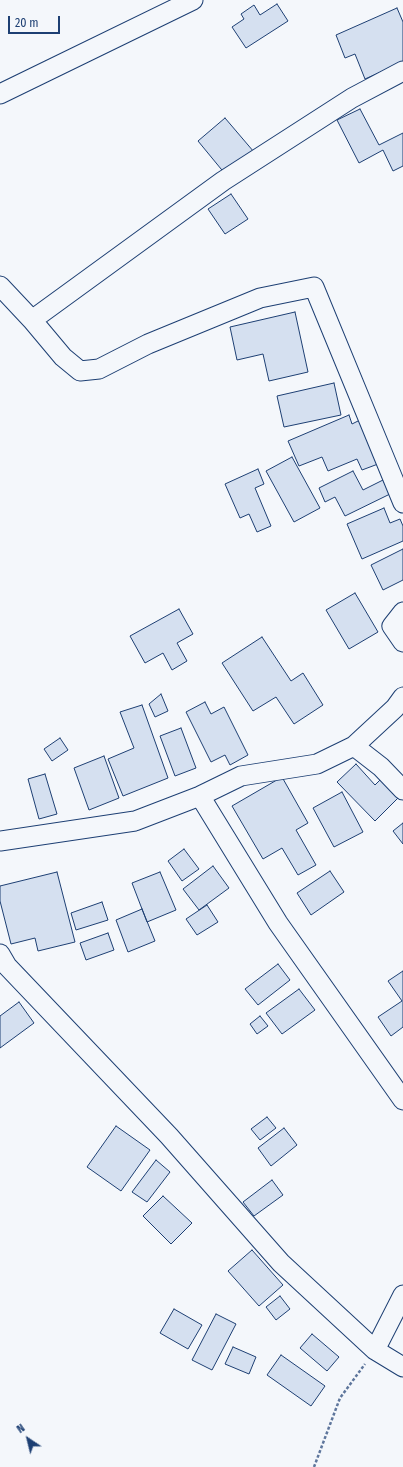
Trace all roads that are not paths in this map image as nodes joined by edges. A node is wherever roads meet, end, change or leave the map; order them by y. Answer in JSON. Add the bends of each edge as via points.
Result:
{"nodes":[{"id":1,"x":193,"y":0,"type":"edge"},
{"id":2,"x":403,"y":71,"type":"edge"},
{"id":3,"x":0,"y":94,"type":"edge"},
{"id":4,"x":0,"y":286,"type":"edge"},
{"id":5,"x":32,"y":320,"type":"junction"},
{"id":6,"x":403,"y":503,"type":"edge"},
{"id":7,"x":403,"y":612,"type":"edge"},
{"id":8,"x":403,"y":642,"type":"edge"},
{"id":9,"x":403,"y":696,"type":"edge"},
{"id":10,"x":354,"y":746,"type":"junction"},
{"id":11,"x":403,"y":790,"type":"edge"},
{"id":12,"x":200,"y":796,"type":"junction"},
{"id":13,"x":0,"y":841,"type":"edge"},
{"id":14,"x":0,"y":954,"type":"edge"},
{"id":15,"x":403,"y":1100,"type":"edge"},
{"id":16,"x":403,"y":1295,"type":"edge"},
{"id":17,"x":375,"y":1350,"type":"junction"},
{"id":18,"x":403,"y":1367,"type":"edge"}],
"edges":[{"from":1,"to":3,"type":"street"},
{"from":2,"to":5,"type":"street","via":[[352,98],[223,181]]},
{"from":4,"to":5,"type":"street"},
{"from":5,"to":6,"type":"street","via":[[63,357],[80,371],[99,369],[148,344],[260,298],[314,287]]},
{"from":7,"to":8,"type":"street","via":[[392,626]]},
{"from":9,"to":10,"type":"street","via":[[395,708]]},
{"from":10,"to":11,"type":"street","via":[[381,767]]},
{"from":10,"to":12,"type":"street","via":[[317,764],[241,776]]},
{"from":12,"to":13,"type":"street","via":[[135,821]]},
{"from":12,"to":15,"type":"street","via":[[278,923]]},
{"from":14,"to":17,"type":"street","via":[[7,966],[169,1136],[281,1263]]},
{"from":16,"to":17,"type":"street"},
{"from":17,"to":18,"type":"street"}]}
